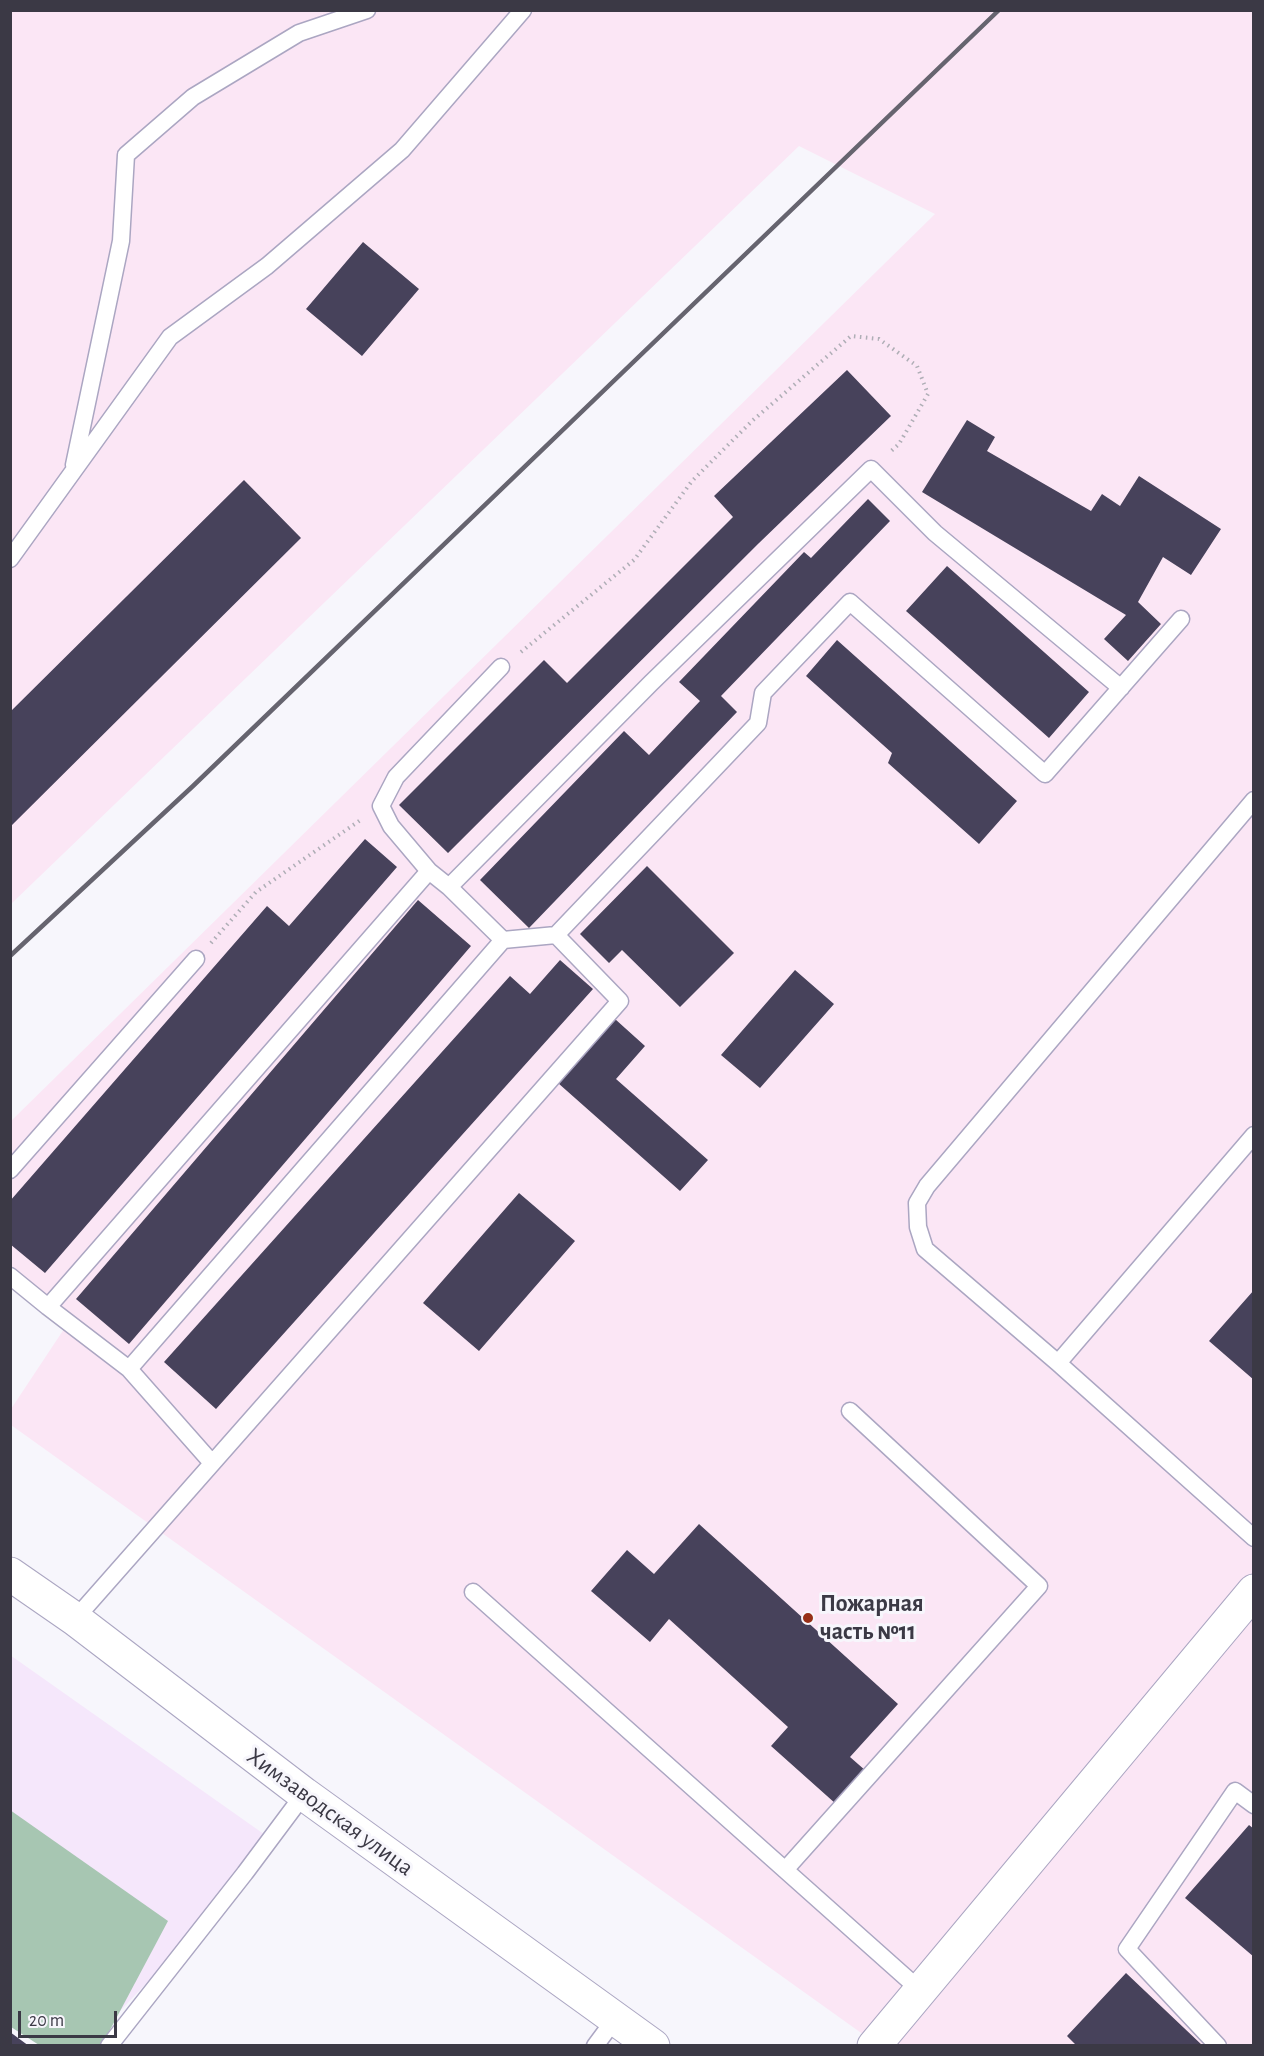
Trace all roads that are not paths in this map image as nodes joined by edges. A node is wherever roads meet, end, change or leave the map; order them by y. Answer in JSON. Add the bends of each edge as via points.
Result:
{"nodes":[{"id":1,"x":367,"y":10,"type":"edge"},
{"id":2,"x":523,"y":10,"type":"edge"},
{"id":3,"x":72,"y":473,"type":"junction"},
{"id":4,"x":10,"y":559,"type":"edge"},
{"id":5,"x":1181,"y":619,"type":"dead end"},
{"id":6,"x":501,"y":668,"type":"road end"},
{"id":7,"x":1121,"y":688,"type":"junction"},
{"id":8,"x":1254,"y":800,"type":"edge"},
{"id":9,"x":429,"y":871,"type":"junction"},
{"id":10,"x":449,"y":887,"type":"junction"},
{"id":11,"x":556,"y":935,"type":"junction"},
{"id":12,"x":503,"y":940,"type":"junction"},
{"id":13,"x":196,"y":959,"type":"road end"},
{"id":14,"x":1254,"y":1135,"type":"edge"},
{"id":15,"x":10,"y":1170,"type":"edge"},
{"id":16,"x":10,"y":1276,"type":"edge"},
{"id":17,"x":48,"y":1307,"type":"junction"},
{"id":18,"x":1058,"y":1363,"type":"junction"},
{"id":19,"x":129,"y":1369,"type":"junction"},
{"id":20,"x":850,"y":1411,"type":"dead end"},
{"id":21,"x":212,"y":1463,"type":"junction"},
{"id":22,"x":1254,"y":1538,"type":"edge"},
{"id":23,"x":10,"y":1574,"type":"edge"},
{"id":24,"x":1254,"y":1591,"type":"edge"},
{"id":25,"x":473,"y":1592,"type":"dead end"},
{"id":26,"x":75,"y":1619,"type":"junction"},
{"id":27,"x":304,"y":1794,"type":"junction"},
{"id":28,"x":1254,"y":1805,"type":"edge"},
{"id":29,"x":785,"y":1870,"type":"junction"},
{"id":30,"x":921,"y":1991,"type":"junction"},
{"id":31,"x":615,"y":2019,"type":"junction"},
{"id":32,"x":109,"y":2046,"type":"edge"},
{"id":33,"x":595,"y":2046,"type":"edge"},
{"id":34,"x":653,"y":2046,"type":"edge"},
{"id":35,"x":874,"y":2046,"type":"edge"},
{"id":36,"x":1218,"y":2046,"type":"edge"}],
"edges":[{"from":1,"to":3,"type":"lane","via":[[290,38],[193,97],[126,155],[121,241]]},
{"from":2,"to":3,"type":"lane","via":[[402,150],[267,266],[170,337]]},
{"from":3,"to":4,"type":"lane"},
{"from":5,"to":7,"type":"lane"},
{"from":6,"to":9,"type":"lane","via":[[396,777],[381,806],[391,826]]},
{"from":7,"to":10,"type":"lane","via":[[935,533],[871,469]]},
{"from":7,"to":11,"type":"lane","via":[[1045,774],[850,602],[763,693],[758,723]]},
{"from":8,"to":18,"type":"lane","via":[[927,1185],[917,1203],[924,1249]]},
{"from":9,"to":10,"type":"lane"},
{"from":9,"to":17,"type":"lane"},
{"from":10,"to":12,"type":"lane"},
{"from":11,"to":12,"type":"lane"},
{"from":11,"to":21,"type":"lane","via":[[620,1001]]},
{"from":12,"to":19,"type":"lane"},
{"from":13,"to":15,"type":"lane"},
{"from":14,"to":18,"type":"lane"},
{"from":16,"to":17,"type":"lane"},
{"from":17,"to":19,"type":"lane"},
{"from":18,"to":22,"type":"lane"},
{"from":19,"to":21,"type":"lane"},
{"from":20,"to":29,"type":"lane","via":[[1040,1586]]},
{"from":21,"to":26,"type":"lane"},
{"from":23,"to":26,"type":"street","name":"Химзаводская улица"},
{"from":24,"to":30,"type":"street"},
{"from":25,"to":29,"type":"lane"},
{"from":26,"to":27,"type":"street","name":"Химзаводская улица"},
{"from":27,"to":31,"type":"street","name":"Химзаводская улица"},
{"from":27,"to":32,"type":"lane"},
{"from":28,"to":36,"type":"lane","via":[[1235,1791],[1127,1949]]},
{"from":29,"to":30,"type":"lane"},
{"from":30,"to":35,"type":"street"},
{"from":31,"to":33,"type":"lane"},
{"from":31,"to":34,"type":"street","name":"Химзаводская улица"}]}
